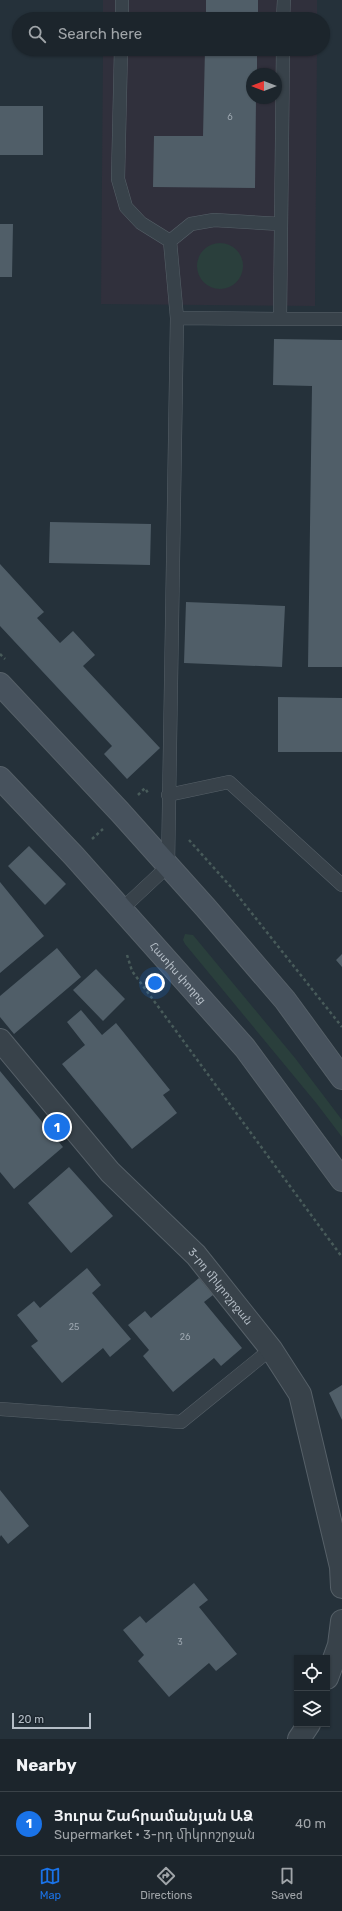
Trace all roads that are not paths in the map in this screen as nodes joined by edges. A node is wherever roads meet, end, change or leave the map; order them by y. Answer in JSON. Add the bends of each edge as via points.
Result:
{"nodes":[{"id":1,"x":122,"y":0,"type":"edge"},
{"id":2,"x":284,"y":0,"type":"edge"},
{"id":3,"x":122,"y":12,"type":"edge"},
{"id":4,"x":283,"y":12,"type":"edge"},
{"id":5,"x":121,"y":56,"type":"edge"},
{"id":6,"x":283,"y":56,"type":"edge"},
{"id":7,"x":281,"y":224,"type":"junction"},
{"id":8,"x":170,"y":241,"type":"junction"},
{"id":9,"x":177,"y":318,"type":"junction"},
{"id":10,"x":280,"y":319,"type":"junction"},
{"id":11,"x":342,"y":319,"type":"edge"},
{"id":12,"x":0,"y":684,"type":"edge"},
{"id":13,"x":0,"y":778,"type":"edge"},
{"id":14,"x":168,"y":795,"type":"junction"},
{"id":15,"x":168,"y":866,"type":"junction"},
{"id":16,"x":342,"y":885,"type":"edge"},
{"id":17,"x":122,"y":909,"type":"junction"},
{"id":18,"x":0,"y":1040,"type":"edge"},
{"id":19,"x":342,"y":1078,"type":"edge"},
{"id":20,"x":342,"y":1180,"type":"edge"},
{"id":21,"x":271,"y":1349,"type":"junction"},
{"id":22,"x":0,"y":1409,"type":"edge"},
{"id":23,"x":342,"y":1587,"type":"edge"},
{"id":24,"x":342,"y":1621,"type":"edge"},
{"id":25,"x":330,"y":1670,"type":"edge"},
{"id":26,"x":307,"y":1727,"type":"edge"},
{"id":27,"x":299,"y":1739,"type":"edge"}],
"edges":[{"from":1,"to":3,"type":"lane"},
{"from":2,"to":4,"type":"lane"},
{"from":5,"to":8,"type":"lane","via":[[118,179],[126,207],[141,223]]},
{"from":6,"to":7,"type":"lane"},
{"from":7,"to":8,"type":"lane","via":[[214,220],[191,224]]},
{"from":7,"to":10,"type":"lane"},
{"from":8,"to":9,"type":"lane"},
{"from":9,"to":10,"type":"lane"},
{"from":9,"to":14,"type":"lane"},
{"from":10,"to":11,"type":"lane"},
{"from":12,"to":15,"type":"main road"},
{"from":13,"to":17,"type":"main road","name":"Հատիս փողոց"},
{"from":14,"to":15,"type":"lane"},
{"from":14,"to":16,"type":"lane","via":[[230,782]]},
{"from":15,"to":17,"type":"lane"},
{"from":15,"to":19,"type":"main road","via":[[285,1000]]},
{"from":17,"to":20,"type":"main road","name":"Հատիս փողոց","via":[[245,1048]]},
{"from":18,"to":21,"type":"street","name":"3-րդ միկրոշրջան","via":[[110,1172],[196,1255]]},
{"from":21,"to":22,"type":"lane","via":[[181,1422]]},
{"from":21,"to":23,"type":"street","name":"3-րդ միկրոշրջան","via":[[300,1394],[340,1567]]},
{"from":24,"to":25,"type":"street","via":[[339,1644]]},
{"from":26,"to":27,"type":"street"}]}
